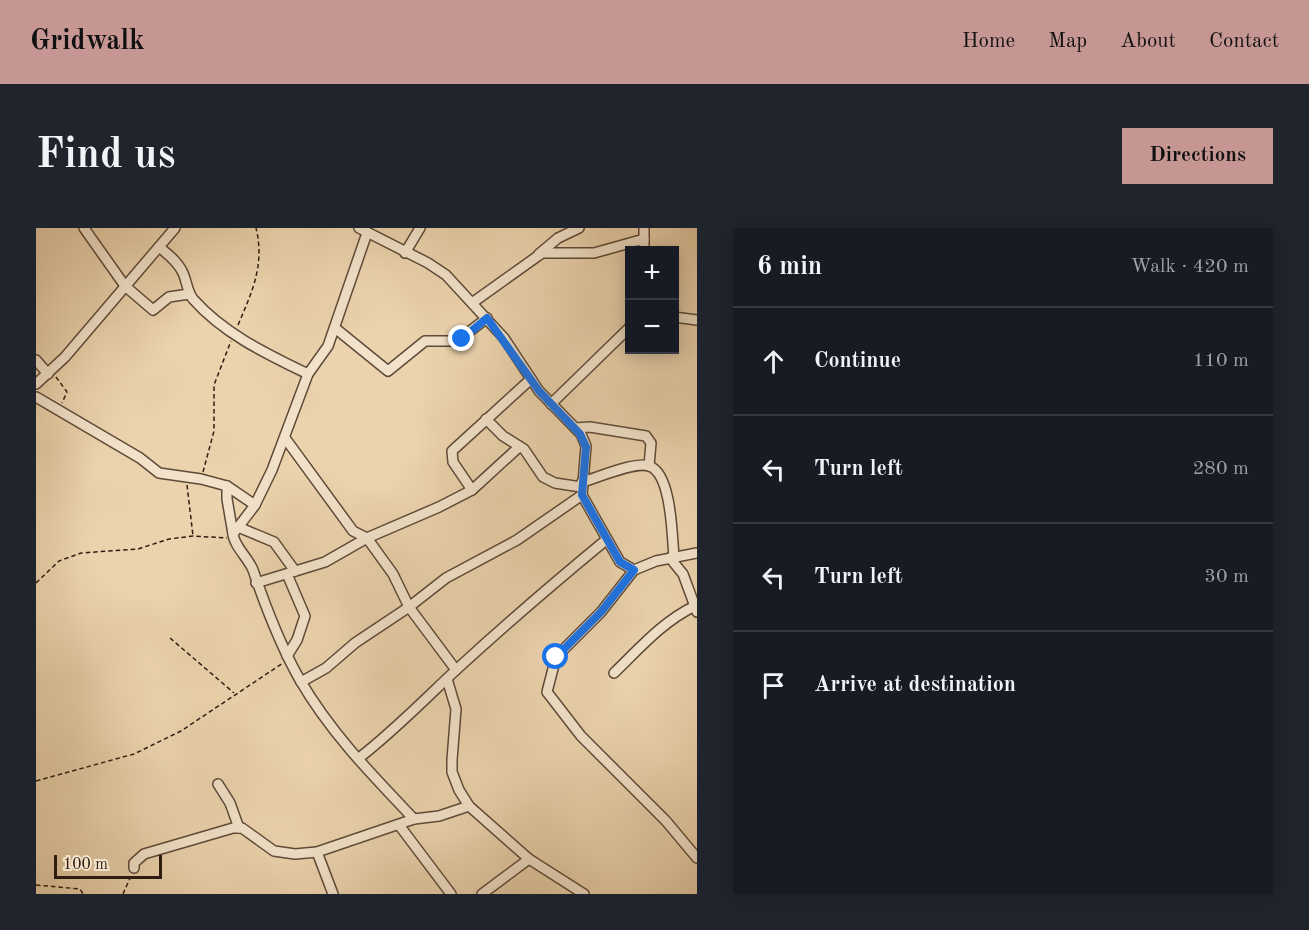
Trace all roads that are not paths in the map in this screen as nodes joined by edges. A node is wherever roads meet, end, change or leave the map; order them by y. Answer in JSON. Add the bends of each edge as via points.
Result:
{"nodes":[{"id":1,"x":84,"y":228,"type":"edge"},
{"id":2,"x":175,"y":228,"type":"edge"},
{"id":3,"x":420,"y":228,"type":"edge"},
{"id":4,"x":579,"y":228,"type":"edge"},
{"id":5,"x":644,"y":228,"type":"edge"},
{"id":6,"x":362,"y":230,"type":"edge"},
{"id":7,"x":644,"y":239,"type":"junction"},
{"id":8,"x":644,"y":246,"type":"edge"},
{"id":9,"x":159,"y":247,"type":"junction"},
{"id":10,"x":405,"y":253,"type":"junction"},
{"id":11,"x":539,"y":254,"type":"junction"},
{"id":12,"x":125,"y":286,"type":"junction"},
{"id":13,"x":189,"y":294,"type":"junction"},
{"id":14,"x":472,"y":303,"type":"junction"},
{"id":15,"x":487,"y":318,"type":"junction"},
{"id":16,"x":679,"y":318,"type":"edge"},
{"id":17,"x":697,"y":320,"type":"edge"},
{"id":18,"x":335,"y":328,"type":"junction"},
{"id":19,"x":625,"y":332,"type":"edge"},
{"id":20,"x":36,"y":360,"type":"edge"},
{"id":21,"x":50,"y":372,"type":"junction"},
{"id":22,"x":308,"y":374,"type":"junction"},
{"id":23,"x":531,"y":379,"type":"junction"},
{"id":24,"x":36,"y":384,"type":"edge"},
{"id":25,"x":36,"y":397,"type":"edge"},
{"id":26,"x":551,"y":404,"type":"junction"},
{"id":27,"x":486,"y":418,"type":"junction"},
{"id":28,"x":575,"y":428,"type":"junction"},
{"id":29,"x":285,"y":438,"type":"junction"},
{"id":30,"x":519,"y":447,"type":"junction"},
{"id":31,"x":649,"y":466,"type":"junction"},
{"id":32,"x":227,"y":486,"type":"junction"},
{"id":33,"x":582,"y":488,"type":"junction"},
{"id":34,"x":472,"y":490,"type":"junction"},
{"id":35,"x":255,"y":505,"type":"junction"},
{"id":36,"x":235,"y":534,"type":"junction"},
{"id":37,"x":367,"y":538,"type":"junction"},
{"id":38,"x":606,"y":540,"type":"junction"},
{"id":39,"x":697,"y":553,"type":"edge"},
{"id":40,"x":672,"y":558,"type":"junction"},
{"id":41,"x":634,"y":570,"type":"junction"},
{"id":42,"x":291,"y":573,"type":"junction"},
{"id":43,"x":256,"y":583,"type":"junction"},
{"id":44,"x":409,"y":607,"type":"junction"},
{"id":45,"x":696,"y":609,"type":"edge"},
{"id":46,"x":288,"y":658,"type":"junction"},
{"id":47,"x":456,"y":670,"type":"junction"},
{"id":48,"x":614,"y":674,"type":"dead end"},
{"id":49,"x":447,"y":679,"type":"junction"},
{"id":50,"x":301,"y":682,"type":"junction"},
{"id":51,"x":359,"y":758,"type":"junction"},
{"id":52,"x":218,"y":784,"type":"dead end"},
{"id":53,"x":469,"y":806,"type":"junction"},
{"id":54,"x":414,"y":819,"type":"junction"},
{"id":55,"x":399,"y":825,"type":"junction"},
{"id":56,"x":239,"y":828,"type":"junction"},
{"id":57,"x":317,"y":852,"type":"junction"},
{"id":58,"x":529,"y":858,"type":"junction"},
{"id":59,"x":697,"y":858,"type":"edge"},
{"id":60,"x":134,"y":867,"type":"road end"},
{"id":61,"x":333,"y":894,"type":"edge"},
{"id":62,"x":451,"y":894,"type":"edge"},
{"id":63,"x":482,"y":894,"type":"edge"},
{"id":64,"x":584,"y":894,"type":"edge"}],
"edges":[{"from":1,"to":12,"type":"street"},
{"from":2,"to":9,"type":"street"},
{"from":3,"to":10,"type":"street"},
{"from":4,"to":11,"type":"street","via":[[558,238]]},
{"from":5,"to":7,"type":"street"},
{"from":6,"to":10,"type":"street"},
{"from":6,"to":18,"type":"street"},
{"from":7,"to":8,"type":"street"},
{"from":7,"to":11,"type":"street","via":[[594,253]]},
{"from":9,"to":12,"type":"street"},
{"from":9,"to":13,"type":"street","via":[[177,263]]},
{"from":10,"to":14,"type":"street","via":[[446,275]]},
{"from":11,"to":14,"type":"street"},
{"from":12,"to":13,"type":"street","via":[[153,310],[169,297]]},
{"from":12,"to":21,"type":"street"},
{"from":13,"to":22,"type":"street","via":[[247,343]]},
{"from":14,"to":15,"type":"street"},
{"from":15,"to":18,"type":"street","via":[[457,341],[425,341],[388,371]]},
{"from":15,"to":23,"type":"street"},
{"from":16,"to":17,"type":"street"},
{"from":18,"to":22,"type":"street","via":[[328,346]]},
{"from":19,"to":26,"type":"street"},
{"from":20,"to":21,"type":"street"},
{"from":21,"to":24,"type":"street"},
{"from":22,"to":29,"type":"street"},
{"from":23,"to":26,"type":"street"},
{"from":23,"to":27,"type":"street"},
{"from":25,"to":32,"type":"street","via":[[159,473]]},
{"from":26,"to":28,"type":"street"},
{"from":27,"to":30,"type":"street"},
{"from":27,"to":34,"type":"street","via":[[457,445],[451,457]]},
{"from":28,"to":31,"type":"street","via":[[646,436],[651,443]]},
{"from":28,"to":33,"type":"street","via":[[586,447]]},
{"from":29,"to":35,"type":"street"},
{"from":29,"to":37,"type":"street","via":[[352,531]]},
{"from":30,"to":33,"type":"street","via":[[543,477]]},
{"from":30,"to":34,"type":"street"},
{"from":31,"to":33,"type":"street","via":[[630,468]]},
{"from":31,"to":40,"type":"street","via":[[663,483],[671,516]]},
{"from":32,"to":35,"type":"street"},
{"from":32,"to":36,"type":"street"},
{"from":33,"to":38,"type":"street"},
{"from":33,"to":44,"type":"street","via":[[517,540],[446,578]]},
{"from":34,"to":37,"type":"street"},
{"from":35,"to":36,"type":"street"},
{"from":36,"to":42,"type":"street","via":[[274,542]]},
{"from":36,"to":43,"type":"street"},
{"from":37,"to":42,"type":"street","via":[[325,562]]},
{"from":37,"to":44,"type":"street","via":[[393,574]]},
{"from":38,"to":41,"type":"street","via":[[620,562]]},
{"from":38,"to":47,"type":"street"},
{"from":39,"to":40,"type":"street"},
{"from":40,"to":41,"type":"street"},
{"from":40,"to":45,"type":"street","via":[[683,574]]},
{"from":41,"to":59,"type":"street","via":[[601,612],[556,657],[546,692],[581,736]]},
{"from":42,"to":43,"type":"street"},
{"from":42,"to":46,"type":"street","via":[[305,616]]},
{"from":43,"to":46,"type":"street"},
{"from":44,"to":47,"type":"street"},
{"from":44,"to":50,"type":"street"},
{"from":45,"to":48,"type":"street","via":[[677,615],[659,629]]},
{"from":46,"to":50,"type":"street"},
{"from":47,"to":49,"type":"street"},
{"from":49,"to":51,"type":"street","via":[[411,716]]},
{"from":49,"to":53,"type":"street","via":[[456,709],[452,772]]},
{"from":50,"to":51,"type":"street"},
{"from":51,"to":54,"type":"street"},
{"from":52,"to":56,"type":"street"},
{"from":53,"to":54,"type":"street","via":[[440,816]]},
{"from":53,"to":58,"type":"street"},
{"from":54,"to":55,"type":"street"},
{"from":55,"to":57,"type":"street"},
{"from":55,"to":62,"type":"street"},
{"from":56,"to":57,"type":"street","via":[[283,854]]},
{"from":56,"to":60,"type":"street","via":[[156,849],[136,860]]},
{"from":57,"to":61,"type":"street"},
{"from":58,"to":63,"type":"street"},
{"from":58,"to":64,"type":"street"}]}
